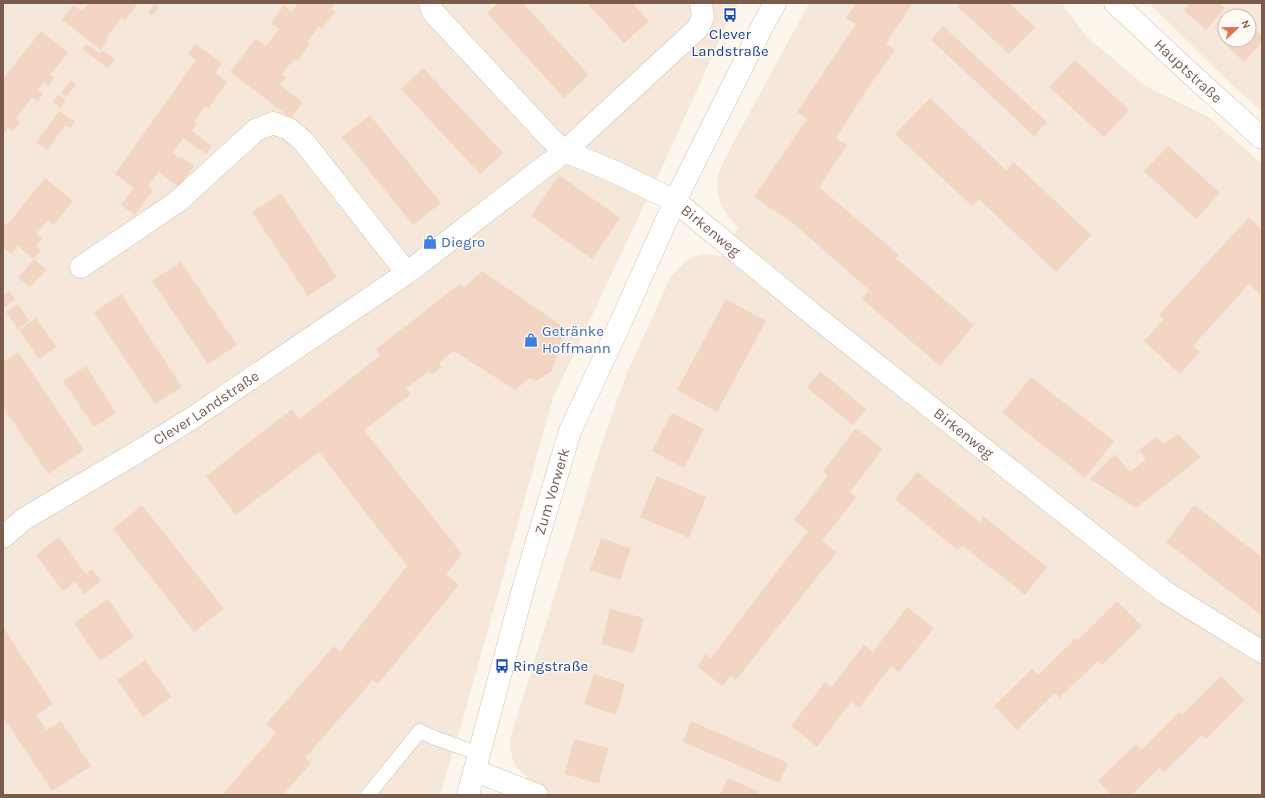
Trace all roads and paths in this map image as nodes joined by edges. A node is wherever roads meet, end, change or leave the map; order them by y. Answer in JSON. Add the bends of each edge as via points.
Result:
{"nodes":[{"id":1,"x":430,"y":3,"type":"edge"},
{"id":2,"x":701,"y":3,"type":"edge"},
{"id":3,"x":776,"y":3,"type":"edge"},
{"id":4,"x":1115,"y":3,"type":"edge"},
{"id":5,"x":1262,"y":138,"type":"edge"},
{"id":6,"x":564,"y":151,"type":"junction"},
{"id":7,"x":675,"y":201,"type":"junction"},
{"id":8,"x":81,"y":267,"type":"dead end"},
{"id":9,"x":407,"y":273,"type":"junction"},
{"id":10,"x":3,"y":537,"type":"edge"},
{"id":11,"x":1262,"y":652,"type":"edge"},
{"id":12,"x":478,"y":763,"type":"junction"},
{"id":13,"x":368,"y":795,"type":"edge"},
{"id":14,"x":468,"y":795,"type":"edge"},
{"id":15,"x":537,"y":795,"type":"edge"}],
"edges":[{"from":1,"to":6,"type":"street","via":[[433,12]]},
{"from":2,"to":6,"type":"street","name":"Clever Landstraße","via":[[703,17],[698,28]]},
{"from":3,"to":7,"type":"street"},
{"from":4,"to":5,"type":"street","name":"Hauptstraße"},
{"from":6,"to":7,"type":"street"},
{"from":6,"to":9,"type":"street","name":"Clever Landstraße"},
{"from":7,"to":11,"type":"street","name":"Birkenweg","via":[[816,317],[1165,592]]},
{"from":7,"to":12,"type":"street","name":"Zum Vorwerk","via":[[570,431],[525,582]]},
{"from":8,"to":9,"type":"street","via":[[177,202],[256,130],[273,123],[288,129],[304,142]]},
{"from":9,"to":10,"type":"street","name":"Clever Landstraße","via":[[191,419],[24,519]]},
{"from":12,"to":13,"type":"lane","via":[[420,731]]},
{"from":12,"to":14,"type":"street","name":"Zum Vorwerk"},
{"from":12,"to":15,"type":"street"}]}
